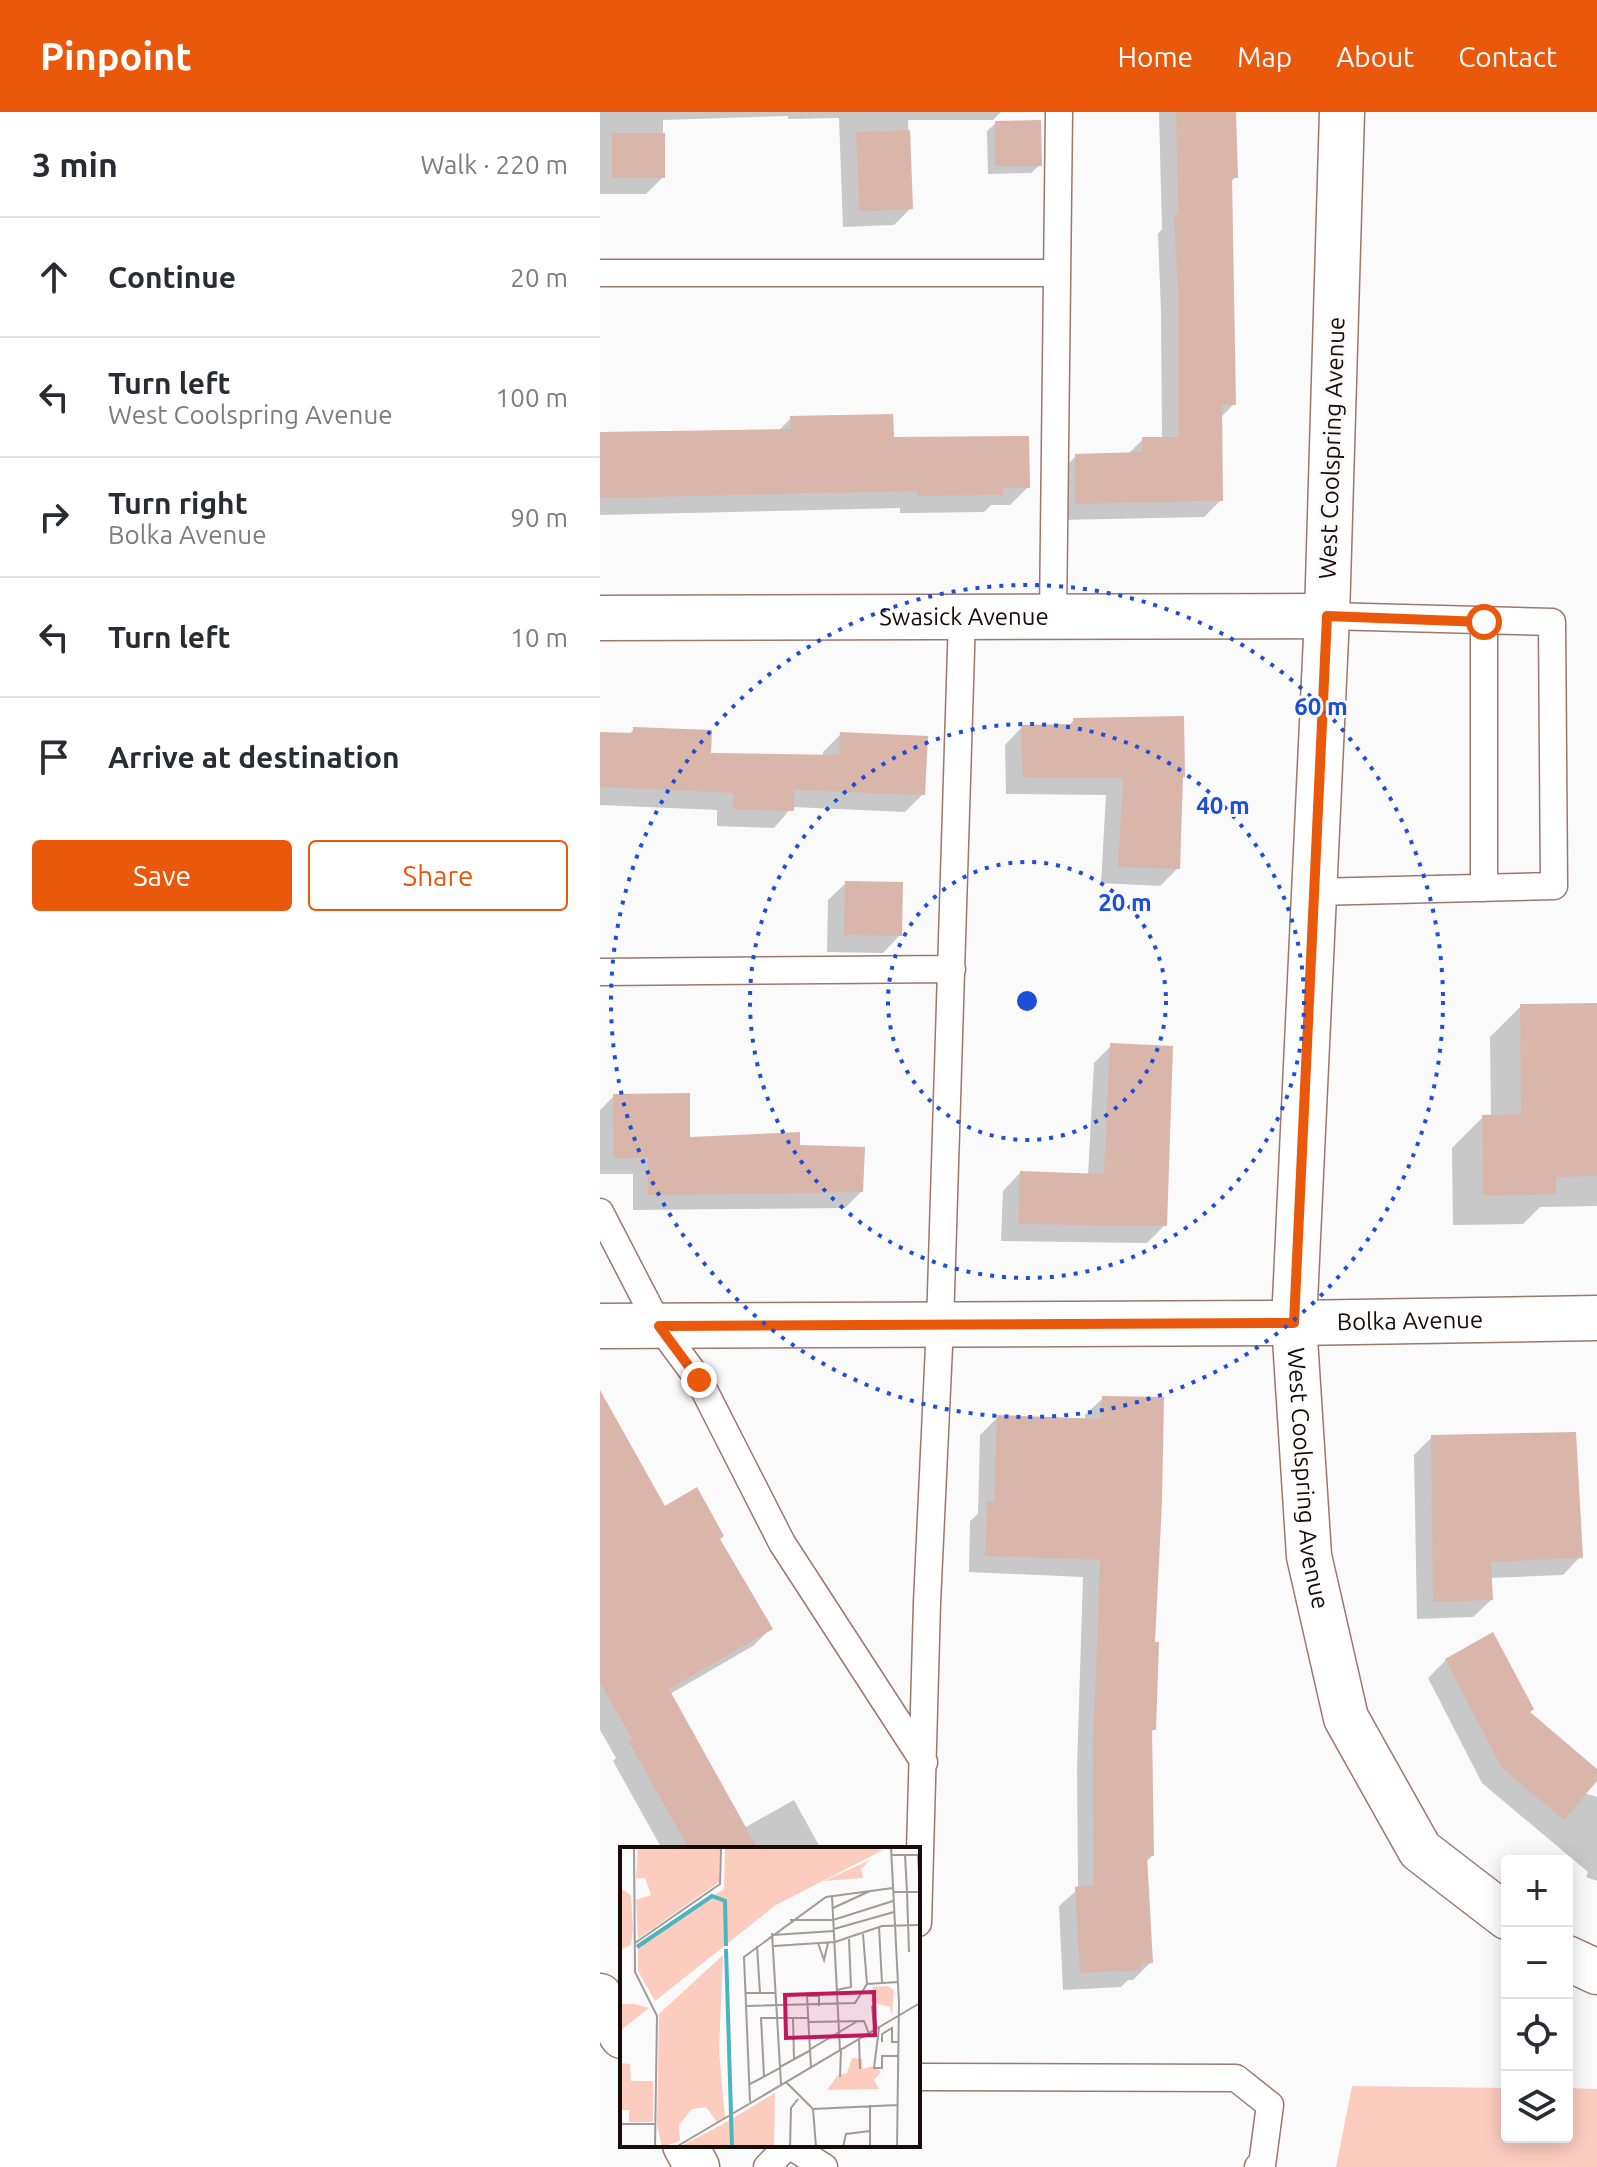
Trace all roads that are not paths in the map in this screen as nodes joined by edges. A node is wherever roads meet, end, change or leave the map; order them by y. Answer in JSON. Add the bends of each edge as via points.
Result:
{"nodes":[{"id":1,"x":1059,"y":112,"type":"edge"},
{"id":2,"x":1342,"y":112,"type":"edge"},
{"id":3,"x":600,"y":273,"type":"edge"},
{"id":4,"x":1057,"y":273,"type":"junction"},
{"id":5,"x":1327,"y":616,"type":"junction"},
{"id":6,"x":1053,"y":617,"type":"junction"},
{"id":7,"x":600,"y":618,"type":"edge"},
{"id":8,"x":962,"y":618,"type":"junction"},
{"id":9,"x":1484,"y":622,"type":"junction"},
{"id":10,"x":1484,"y":888,"type":"junction"},
{"id":11,"x":1314,"y":892,"type":"junction"},
{"id":12,"x":952,"y":969,"type":"junction"},
{"id":13,"x":600,"y":972,"type":"edge"},
{"id":14,"x":600,"y":1212,"type":"edge"},
{"id":15,"x":1597,"y":1318,"type":"edge"},
{"id":16,"x":1294,"y":1323,"type":"junction"},
{"id":17,"x":940,"y":1325,"type":"junction"},
{"id":18,"x":600,"y":1326,"type":"edge"},
{"id":19,"x":659,"y":1326,"type":"junction"},
{"id":20,"x":924,"y":1762,"type":"junction"},
{"id":21,"x":920,"y":1869,"type":"edge"},
{"id":22,"x":1501,"y":1912,"type":"edge"},
{"id":23,"x":1573,"y":1961,"type":"edge"},
{"id":24,"x":1597,"y":1972,"type":"edge"},
{"id":25,"x":920,"y":2077,"type":"edge"},
{"id":26,"x":686,"y":2147,"type":"edge"},
{"id":27,"x":787,"y":2147,"type":"edge"},
{"id":28,"x":792,"y":2147,"type":"edge"},
{"id":29,"x":697,"y":2167,"type":"edge"},
{"id":30,"x":767,"y":2167,"type":"edge"},
{"id":31,"x":824,"y":2167,"type":"edge"},
{"id":32,"x":1258,"y":2167,"type":"edge"}],
"edges":[{"from":1,"to":4,"type":"lane"},
{"from":2,"to":5,"type":"street","name":"West Coolspring Avenue"},
{"from":3,"to":4,"type":"lane"},
{"from":4,"to":6,"type":"lane"},
{"from":5,"to":6,"type":"street","name":"Swasick Avenue"},
{"from":5,"to":9,"type":"lane"},
{"from":5,"to":11,"type":"street","name":"West Coolspring Avenue"},
{"from":6,"to":8,"type":"street","name":"Swasick Avenue"},
{"from":7,"to":8,"type":"street","name":"Swasick Avenue"},
{"from":8,"to":12,"type":"lane"},
{"from":9,"to":10,"type":"lane"},
{"from":9,"to":10,"type":"lane","via":[[1552,622],[1554,886]]},
{"from":10,"to":11,"type":"lane"},
{"from":11,"to":16,"type":"street","name":"West Coolspring Avenue"},
{"from":12,"to":13,"type":"lane"},
{"from":12,"to":17,"type":"lane"},
{"from":14,"to":19,"type":"lane"},
{"from":15,"to":16,"type":"street","name":"Bolka Avenue"},
{"from":16,"to":17,"type":"street","name":"Bolka Avenue"},
{"from":16,"to":22,"type":"street","name":"West Coolspring Avenue","via":[[1309,1556],[1346,1718],[1420,1850]]},
{"from":17,"to":19,"type":"street","name":"Bolka Avenue"},
{"from":17,"to":20,"type":"lane"},
{"from":18,"to":19,"type":"street","name":"Bolka Avenue"},
{"from":19,"to":20,"type":"lane","via":[[699,1380],[782,1543]]},
{"from":20,"to":21,"type":"lane"},
{"from":23,"to":24,"type":"street"},
{"from":25,"to":32,"type":"lane","via":[[1236,2078],[1270,2105]]},
{"from":26,"to":29,"type":"street"},
{"from":27,"to":30,"type":"lane"},
{"from":28,"to":31,"type":"lane"}]}
